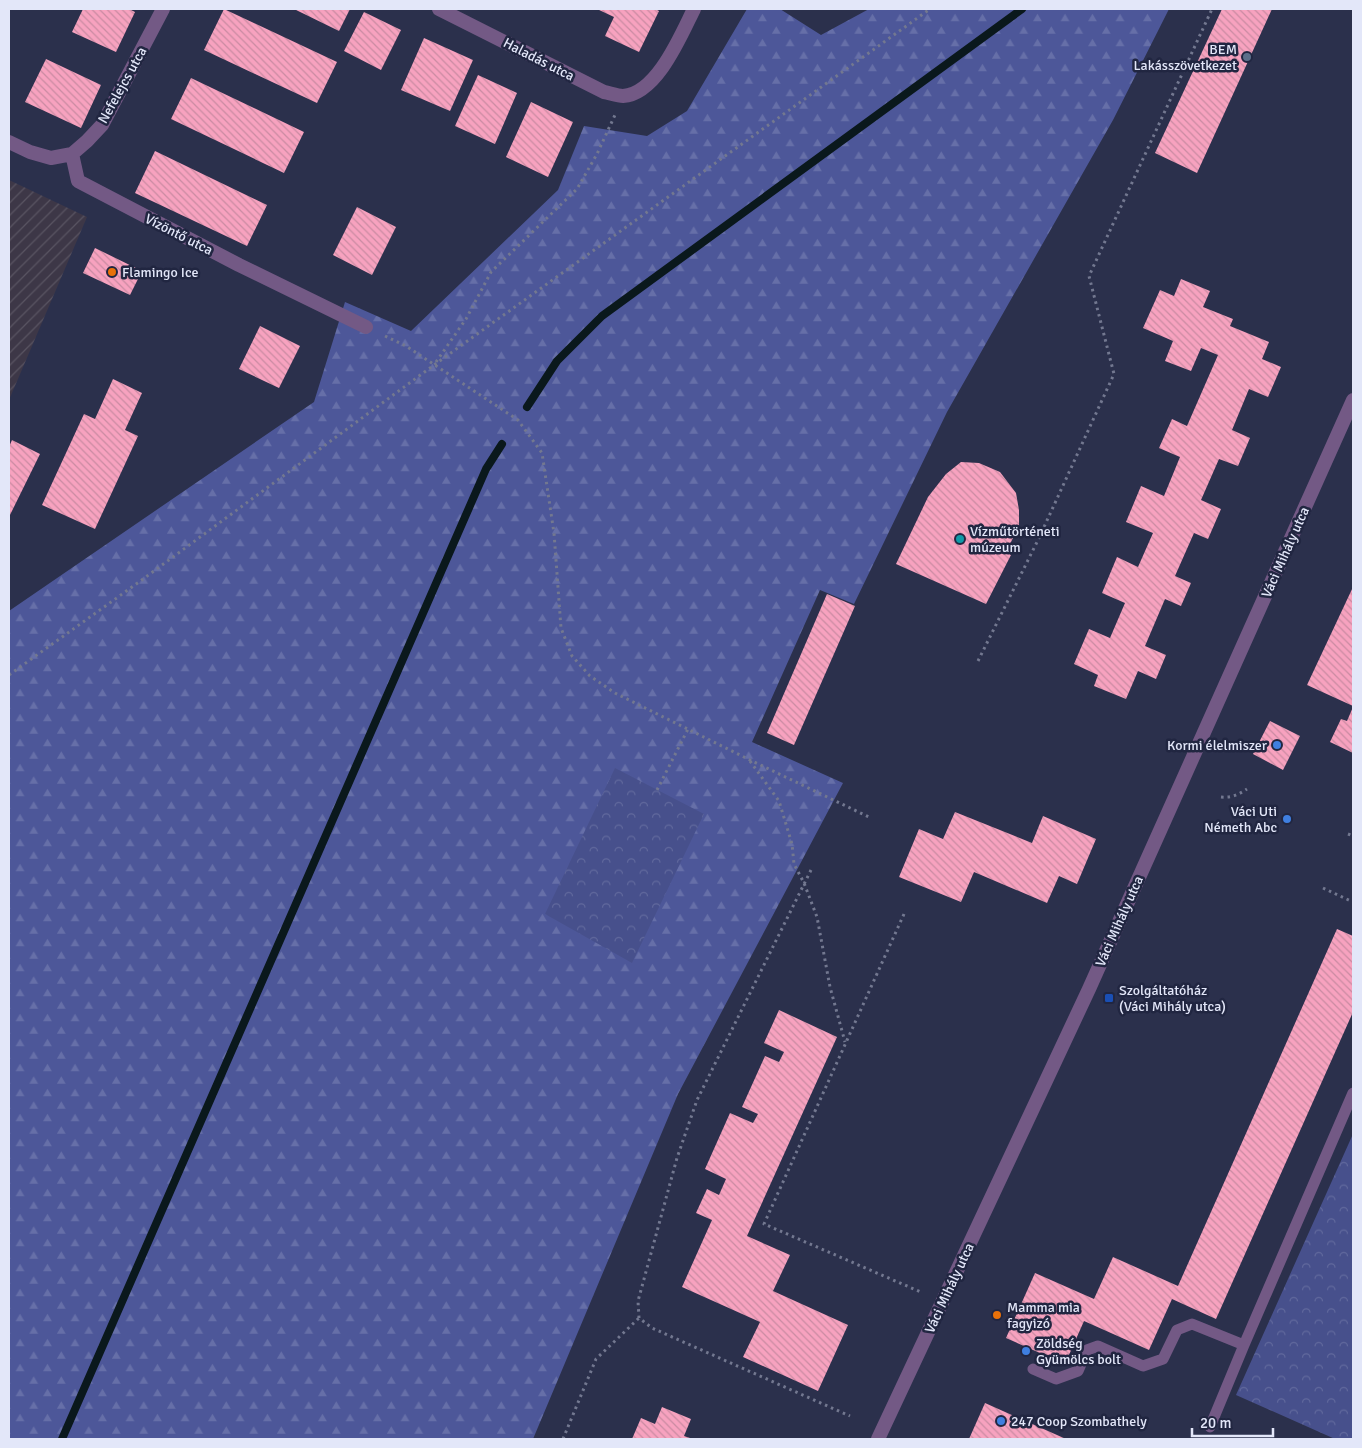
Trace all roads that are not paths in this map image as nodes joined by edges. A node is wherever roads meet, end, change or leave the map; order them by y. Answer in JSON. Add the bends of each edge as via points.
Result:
{"nodes":[{"id":1,"x":163,"y":9,"type":"edge"},
{"id":2,"x":438,"y":9,"type":"edge"},
{"id":3,"x":694,"y":9,"type":"edge"},
{"id":4,"x":9,"y":142,"type":"edge"},
{"id":5,"x":72,"y":154,"type":"junction"},
{"id":6,"x":366,"y":327,"type":"road end"},
{"id":7,"x":1353,"y":400,"type":"edge"},
{"id":8,"x":1353,"y":1093,"type":"edge"},
{"id":9,"x":1244,"y":1345,"type":"junction"},
{"id":10,"x":1033,"y":1369,"type":"dead end"},
{"id":11,"x":1210,"y":1427,"type":"dead end"},
{"id":12,"x":878,"y":1439,"type":"edge"}],
"edges":[{"from":1,"to":5,"type":"street","name":"Nefelejcs utca","via":[[102,125]]},
{"from":2,"to":3,"type":"street","name":"Haladás utca","via":[[604,92],[624,96],[642,90],[656,75]]},
{"from":4,"to":5,"type":"street","via":[[51,158]]},
{"from":5,"to":6,"type":"street","name":"Vízöntő utca","via":[[78,181]]},
{"from":7,"to":12,"type":"street","name":"Váci Mihály utca","via":[[1089,990]]},
{"from":8,"to":9,"type":"lane"},
{"from":9,"to":10,"type":"lane","via":[[1192,1324],[1177,1330],[1163,1359],[1143,1366],[1098,1346],[1087,1350],[1078,1371],[1056,1379]]},
{"from":9,"to":11,"type":"lane"}]}
